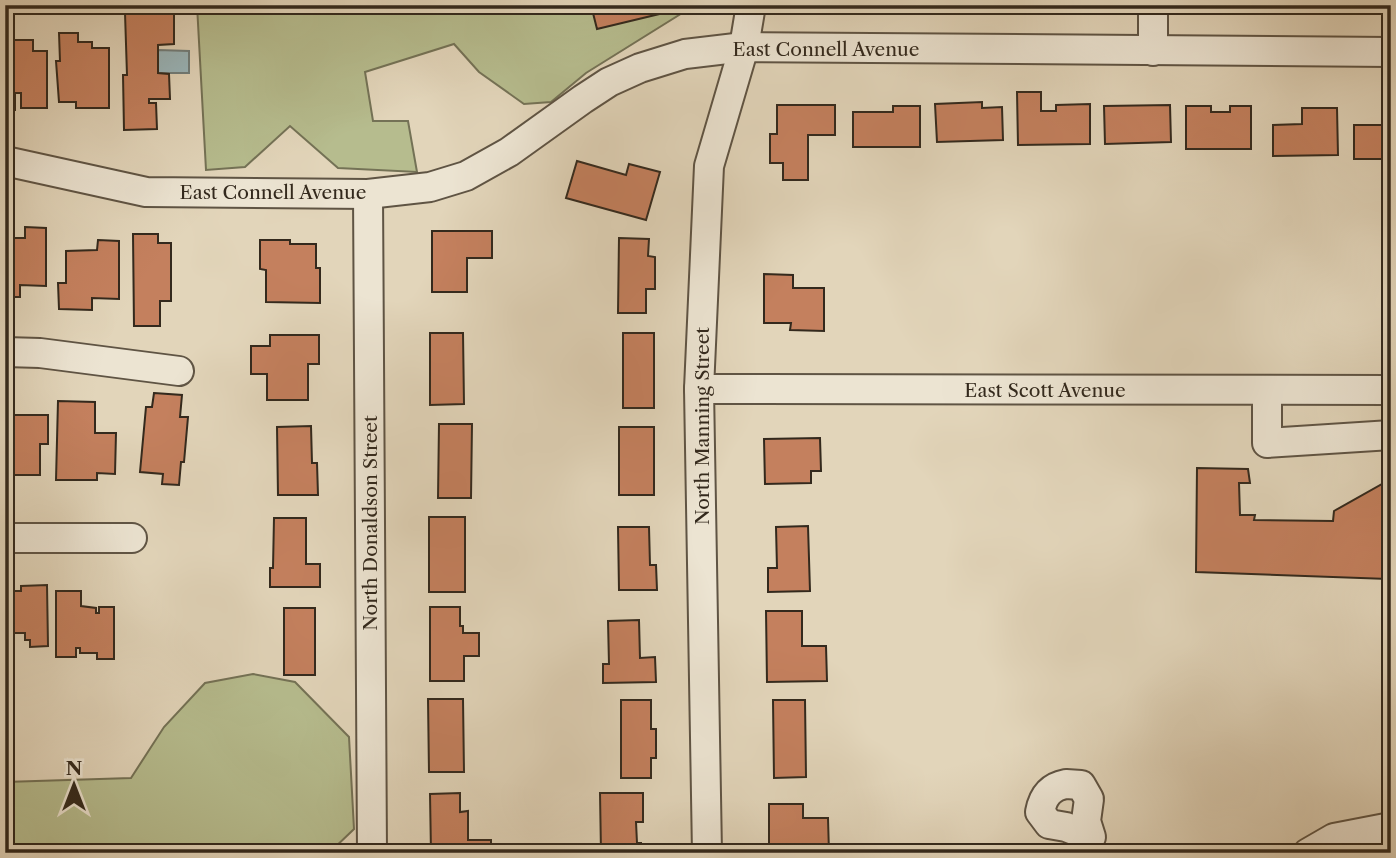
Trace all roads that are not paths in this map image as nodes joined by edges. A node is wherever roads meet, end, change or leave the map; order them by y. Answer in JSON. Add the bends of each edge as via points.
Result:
{"nodes":[{"id":1,"x":751,"y":5,"type":"edge"},
{"id":2,"x":1153,"y":5,"type":"edge"},
{"id":3,"x":744,"y":47,"type":"junction"},
{"id":4,"x":1153,"y":51,"type":"junction"},
{"id":5,"x":1391,"y":52,"type":"edge"},
{"id":6,"x":5,"y":161,"type":"edge"},
{"id":7,"x":368,"y":194,"type":"junction"},
{"id":8,"x":5,"y":352,"type":"edge"},
{"id":9,"x":179,"y":371,"type":"dead end"},
{"id":10,"x":699,"y":389,"type":"junction"},
{"id":11,"x":1267,"y":390,"type":"junction"},
{"id":12,"x":1391,"y":390,"type":"edge"},
{"id":13,"x":1391,"y":436,"type":"edge"},
{"id":14,"x":5,"y":538,"type":"edge"},
{"id":15,"x":132,"y":538,"type":"dead end"},
{"id":16,"x":1391,"y":827,"type":"edge"},
{"id":17,"x":372,"y":853,"type":"edge"},
{"id":18,"x":707,"y":853,"type":"edge"},
{"id":19,"x":1308,"y":853,"type":"edge"}],
"edges":[{"from":1,"to":3,"type":"street","name":"North Manning Street"},
{"from":2,"to":4,"type":"street"},
{"from":3,"to":4,"type":"street","name":"East Connell Avenue"},
{"from":3,"to":7,"type":"street","name":"East Connell Avenue","via":[[685,54],[620,77],[466,176],[430,187]]},
{"from":3,"to":10,"type":"street","name":"North Manning Street","via":[[709,166]]},
{"from":4,"to":5,"type":"street","name":"East Connell Avenue"},
{"from":6,"to":7,"type":"street","name":"East Connell Avenue","via":[[146,192]]},
{"from":7,"to":17,"type":"street","name":"North Donaldson Street"},
{"from":8,"to":9,"type":"street"},
{"from":10,"to":11,"type":"street","name":"East Scott Avenue"},
{"from":10,"to":18,"type":"street","name":"North Manning Street"},
{"from":11,"to":12,"type":"street","name":"East Scott Avenue"},
{"from":11,"to":13,"type":"street","via":[[1267,443]]},
{"from":14,"to":15,"type":"street"},
{"from":16,"to":19,"type":"street","via":[[1334,838]]}]}
